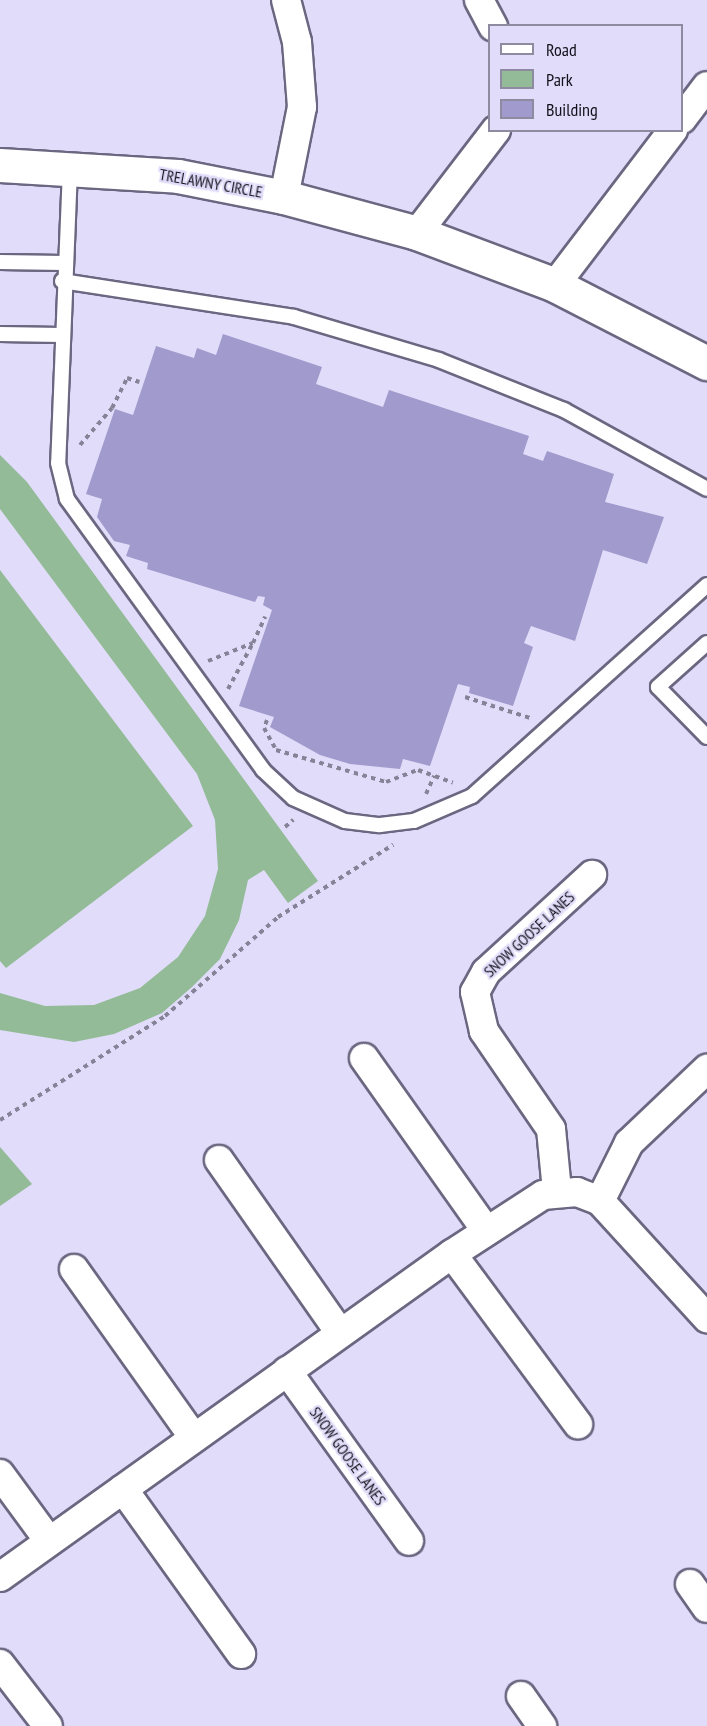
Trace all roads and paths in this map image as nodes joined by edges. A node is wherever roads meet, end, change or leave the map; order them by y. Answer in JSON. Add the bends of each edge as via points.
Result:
{"nodes":[{"id":1,"x":286,"y":0,"type":"edge"},
{"id":2,"x":479,"y":0,"type":"edge"},
{"id":3,"x":492,"y":24,"type":"edge"},
{"id":4,"x":707,"y":86,"type":"edge"},
{"id":5,"x":683,"y":116,"type":"edge"},
{"id":6,"x":493,"y":132,"type":"edge"},
{"id":7,"x":671,"y":132,"type":"edge"},
{"id":8,"x":0,"y":165,"type":"edge"},
{"id":9,"x":70,"y":166,"type":"junction"},
{"id":10,"x":284,"y":197,"type":"junction"},
{"id":11,"x":417,"y":233,"type":"junction"},
{"id":12,"x":0,"y":262,"type":"edge"},
{"id":13,"x":63,"y":262,"type":"junction"},
{"id":14,"x":62,"y":281,"type":"junction"},
{"id":15,"x":555,"y":285,"type":"junction"},
{"id":16,"x":0,"y":334,"type":"edge"},
{"id":17,"x":61,"y":335,"type":"junction"},
{"id":18,"x":707,"y":363,"type":"edge"},
{"id":19,"x":139,"y":382,"type":"dead end"},
{"id":20,"x":62,"y":476,"type":"junction"},
{"id":21,"x":707,"y":489,"type":"edge"},
{"id":22,"x":707,"y":585,"type":"edge"},
{"id":23,"x":265,"y":617,"type":"dead end"},
{"id":24,"x":253,"y":643,"type":"junction"},
{"id":25,"x":707,"y":643,"type":"edge"},
{"id":26,"x":186,"y":666,"type":"junction"},
{"id":27,"x":465,"y":697,"type":"dead end"},
{"id":28,"x":219,"y":712,"type":"junction"},
{"id":29,"x":267,"y":720,"type":"dead end"},
{"id":30,"x":553,"y":726,"type":"junction"},
{"id":31,"x":707,"y":737,"type":"edge"},
{"id":32,"x":477,"y":791,"type":"junction"},
{"id":33,"x":414,"y":821,"type":"junction"},
{"id":34,"x":592,"y":875,"type":"dead end"},
{"id":35,"x":364,"y":1058,"type":"dead end"},
{"id":36,"x":707,"y":1069,"type":"edge"},
{"id":37,"x":0,"y":1120,"type":"edge"},
{"id":38,"x":219,"y":1160,"type":"dead end"},
{"id":39,"x":557,"y":1191,"type":"junction"},
{"id":40,"x":600,"y":1201,"type":"junction"},
{"id":41,"x":486,"y":1230,"type":"junction"},
{"id":42,"x":452,"y":1254,"type":"junction"},
{"id":43,"x":74,"y":1269,"type":"dead end"},
{"id":44,"x":707,"y":1318,"type":"edge"},
{"id":45,"x":340,"y":1333,"type":"junction"},
{"id":46,"x":287,"y":1371,"type":"junction"},
{"id":47,"x":578,"y":1424,"type":"dead end"},
{"id":48,"x":194,"y":1438,"type":"junction"},
{"id":49,"x":0,"y":1474,"type":"edge"},
{"id":50,"x":123,"y":1489,"type":"junction"},
{"id":51,"x":49,"y":1541,"type":"junction"},
{"id":52,"x":409,"y":1541,"type":"dead end"},
{"id":53,"x":0,"y":1577,"type":"edge"},
{"id":54,"x":690,"y":1584,"type":"dead end"},
{"id":55,"x":707,"y":1608,"type":"edge"},
{"id":56,"x":241,"y":1654,"type":"dead end"},
{"id":57,"x":0,"y":1664,"type":"edge"},
{"id":58,"x":521,"y":1696,"type":"dead end"},
{"id":59,"x":48,"y":1726,"type":"edge"},
{"id":60,"x":542,"y":1726,"type":"edge"}],
"edges":[{"from":1,"to":10,"type":"street","via":[[297,42],[302,107]]},
{"from":2,"to":3,"type":"street"},
{"from":4,"to":5,"type":"street"},
{"from":6,"to":11,"type":"street"},
{"from":7,"to":15,"type":"street"},
{"from":8,"to":9,"type":"street","name":"TRELAWNY CIRCLE"},
{"from":9,"to":10,"type":"street","name":"TRELAWNY CIRCLE","via":[[178,176]]},
{"from":9,"to":13,"type":"lane"},
{"from":10,"to":11,"type":"street","name":"TRELAWNY CIRCLE"},
{"from":11,"to":15,"type":"street","name":"TRELAWNY CIRCLE"},
{"from":12,"to":13,"type":"lane"},
{"from":13,"to":14,"type":"lane"},
{"from":14,"to":17,"type":"lane"},
{"from":14,"to":21,"type":"lane","via":[[294,317],[439,360],[564,410]]},
{"from":15,"to":18,"type":"street","name":"TRELAWNY CIRCLE"},
{"from":16,"to":17,"type":"lane"},
{"from":17,"to":20,"type":"lane"},
{"from":19,"to":20,"type":"path","via":[[127,378]]},
{"from":20,"to":26,"type":"lane","via":[[67,499]]},
{"from":22,"to":30,"type":"lane"},
{"from":23,"to":24,"type":"path"},
{"from":24,"to":26,"type":"path"},
{"from":24,"to":28,"type":"path"},
{"from":25,"to":31,"type":"lane","via":[[658,687]]},
{"from":26,"to":28,"type":"lane"},
{"from":27,"to":30,"type":"path"},
{"from":28,"to":33,"type":"lane","via":[[262,770],[292,798],[345,821]]},
{"from":29,"to":32,"type":"path","via":[[264,728],[276,750],[386,782],[418,770]]},
{"from":30,"to":32,"type":"lane"},
{"from":32,"to":33,"type":"lane"},
{"from":33,"to":37,"type":"path","via":[[384,855],[342,874],[278,917],[165,1016]]},
{"from":34,"to":39,"type":"street","name":"SNOW GOOSE LANES","via":[[486,972],[476,992],[483,1031],[551,1129]]},
{"from":35,"to":41,"type":"street"},
{"from":36,"to":40,"type":"street","via":[[629,1143]]},
{"from":38,"to":45,"type":"street"},
{"from":39,"to":40,"type":"street"},
{"from":39,"to":41,"type":"street","via":[[524,1204]]},
{"from":40,"to":44,"type":"street"},
{"from":41,"to":42,"type":"street"},
{"from":42,"to":45,"type":"street"},
{"from":42,"to":47,"type":"street"},
{"from":43,"to":48,"type":"street"},
{"from":45,"to":46,"type":"street"},
{"from":46,"to":48,"type":"street"},
{"from":46,"to":52,"type":"street","name":"SNOW GOOSE LANES"},
{"from":48,"to":50,"type":"street"},
{"from":49,"to":51,"type":"street"},
{"from":50,"to":51,"type":"street"},
{"from":50,"to":56,"type":"street"},
{"from":51,"to":53,"type":"street"},
{"from":54,"to":55,"type":"street"},
{"from":57,"to":59,"type":"street"},
{"from":58,"to":60,"type":"street"}]}
